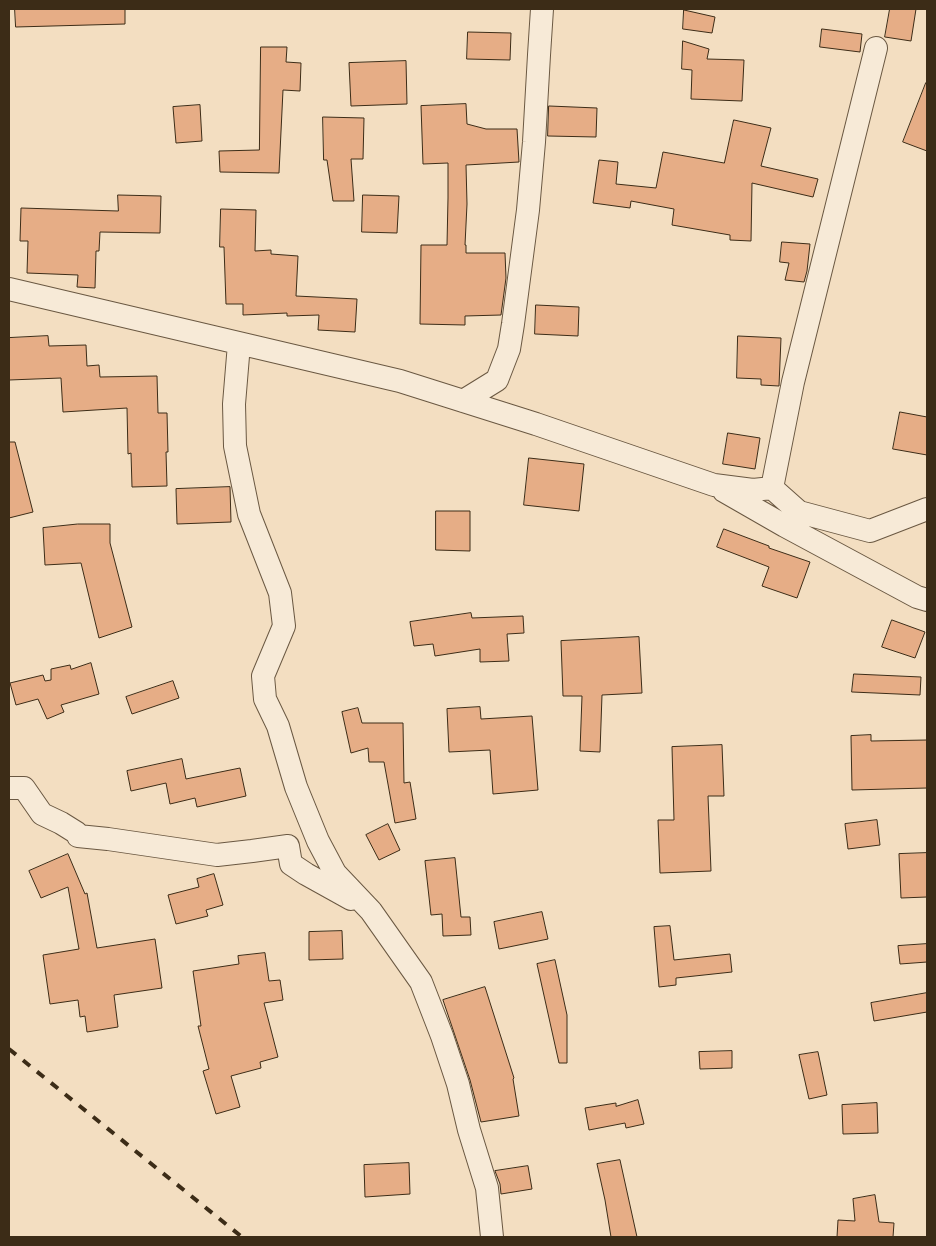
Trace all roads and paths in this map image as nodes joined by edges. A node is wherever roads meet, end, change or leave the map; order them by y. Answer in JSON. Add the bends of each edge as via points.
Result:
{"nodes":[{"id":1,"x":542,"y":9,"type":"edge"},
{"id":2,"x":876,"y":48,"type":"dead end"},
{"id":3,"x":9,"y":289,"type":"edge"},
{"id":4,"x":239,"y":344,"type":"junction"},
{"id":5,"x":463,"y":401,"type":"junction"},
{"id":6,"x":714,"y":485,"type":"junction"},
{"id":7,"x":772,"y":488,"type":"junction"},
{"id":8,"x":927,"y":509,"type":"edge"},
{"id":9,"x":927,"y":600,"type":"edge"},
{"id":10,"x":9,"y":788,"type":"edge"},
{"id":11,"x":371,"y":911,"type":"junction"},
{"id":12,"x":492,"y":1237,"type":"edge"}],
"edges":[{"from":1,"to":5,"type":"street","via":[[528,210],[509,349],[497,380]]},
{"from":2,"to":7,"type":"street","via":[[793,382]]},
{"from":3,"to":4,"type":"street"},
{"from":4,"to":5,"type":"street","via":[[400,381]]},
{"from":4,"to":11,"type":"street","via":[[234,404],[235,446],[249,514],[280,593],[284,626],[263,676],[265,700],[278,726],[296,788],[318,841],[335,873]]},
{"from":5,"to":6,"type":"street"},
{"from":6,"to":7,"type":"street","via":[[753,490]]},
{"from":6,"to":9,"type":"street","via":[[916,597]]},
{"from":7,"to":8,"type":"street","via":[[799,512],[870,531]]},
{"from":10,"to":11,"type":"street","via":[[24,788],[42,814],[78,836],[217,855],[288,846],[291,864]]},
{"from":11,"to":12,"type":"street","via":[[421,982],[442,1036],[487,1188]]}]}
